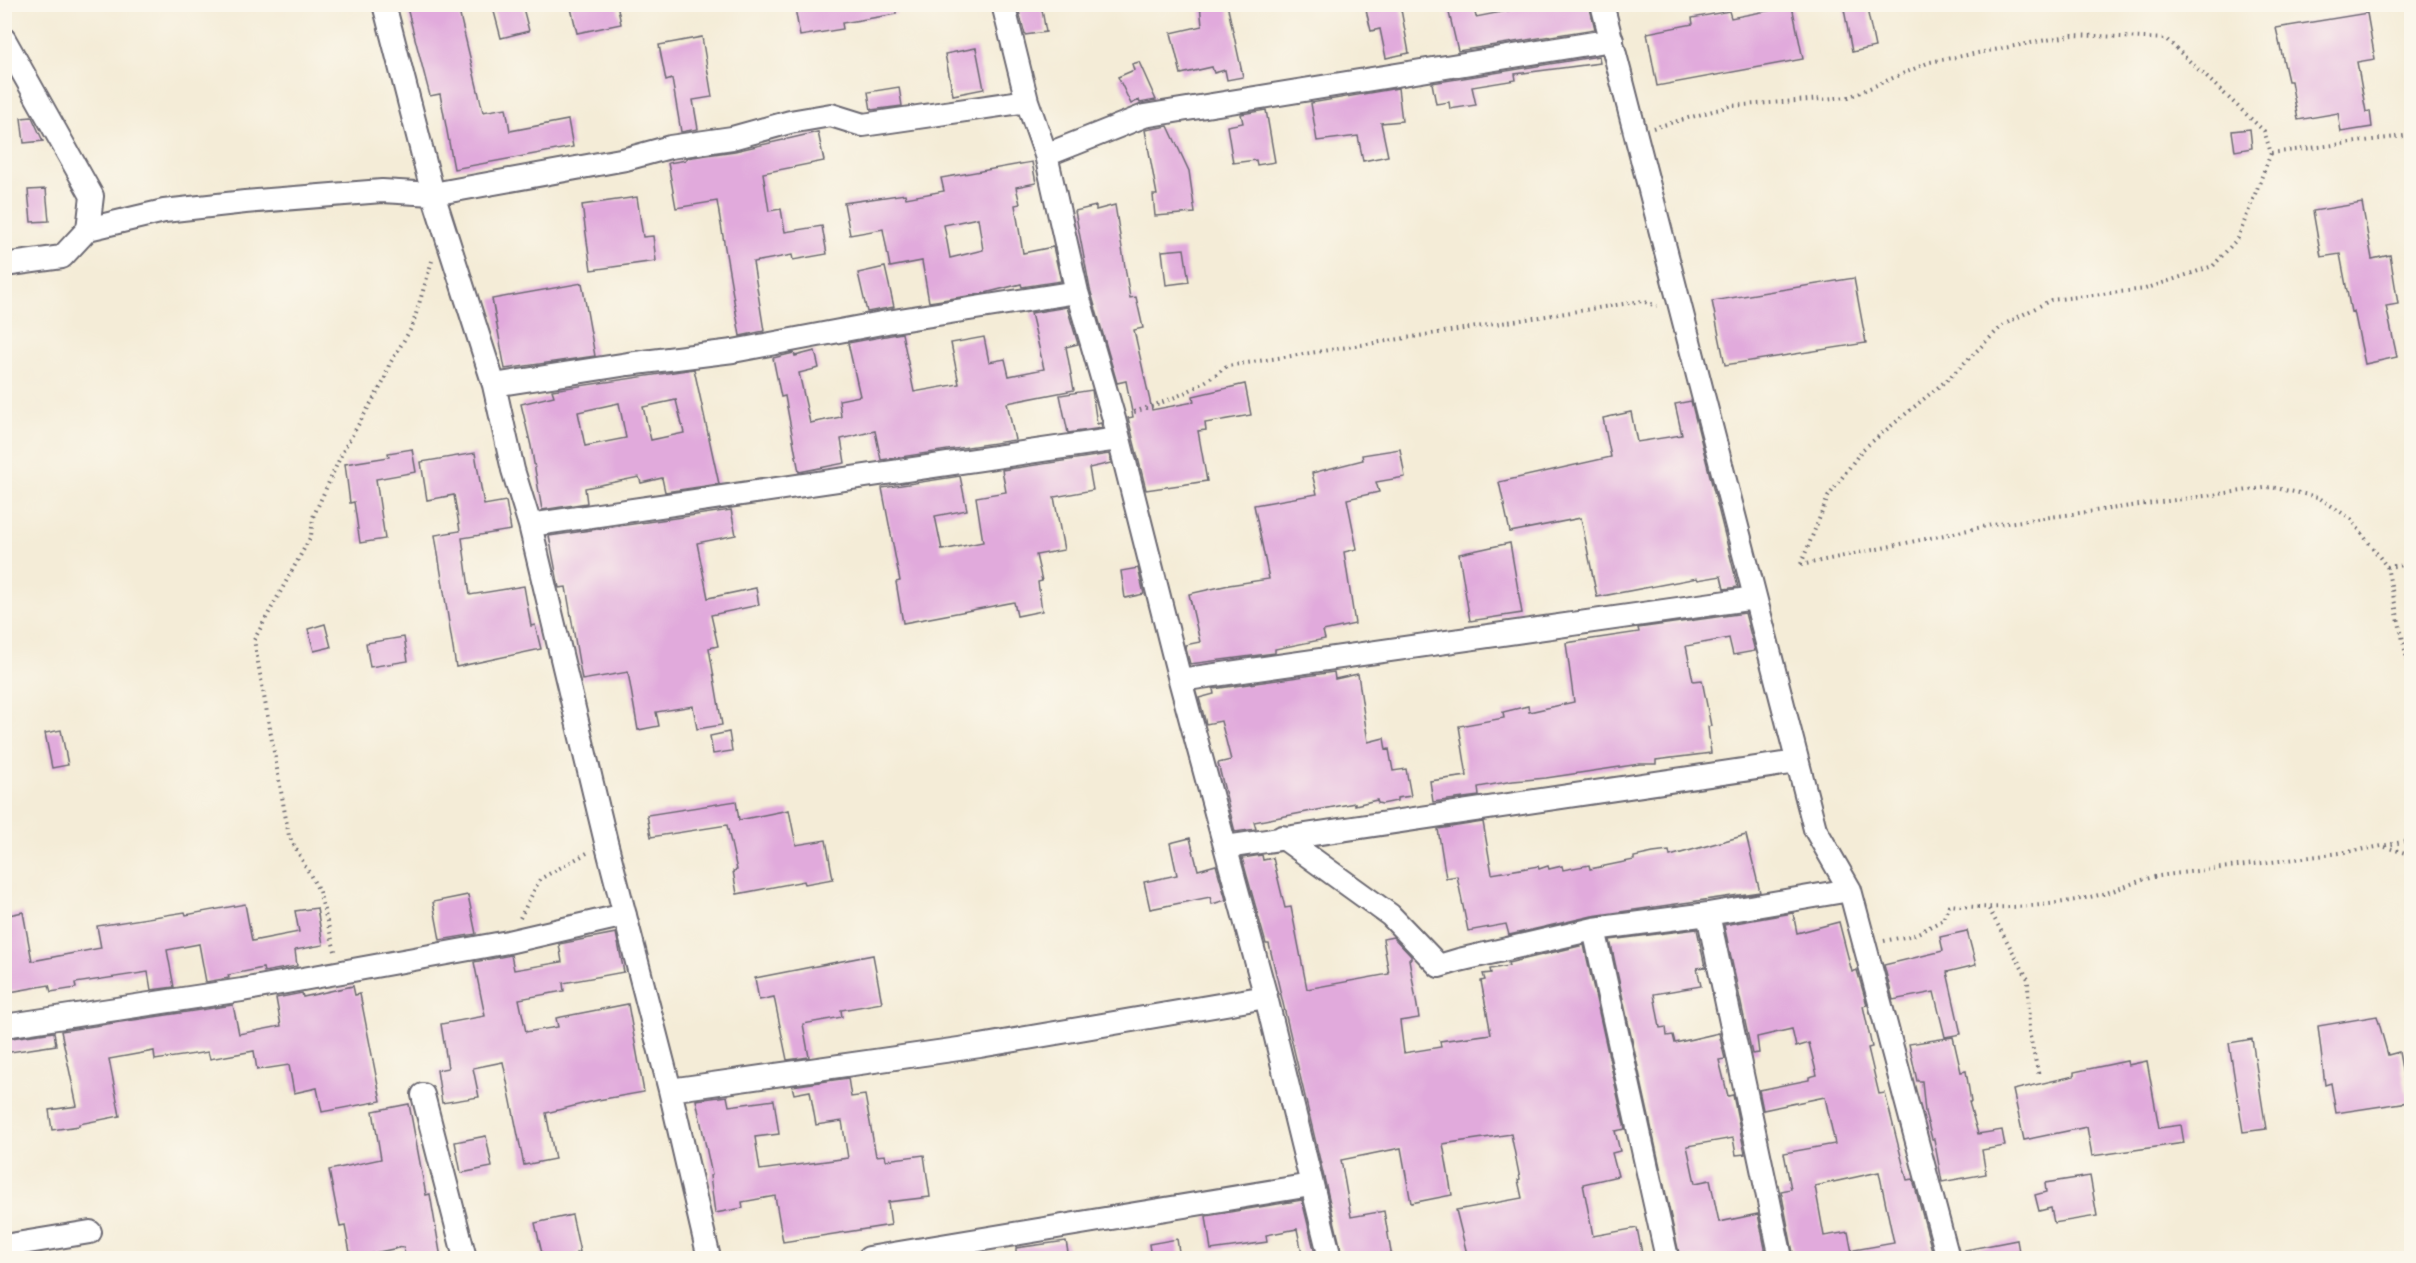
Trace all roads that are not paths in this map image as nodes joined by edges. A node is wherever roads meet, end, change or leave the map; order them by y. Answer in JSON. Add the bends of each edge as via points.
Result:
{"nodes":[{"id":1,"x":384,"y":4,"type":"edge"},
{"id":2,"x":1002,"y":4,"type":"edge"},
{"id":3,"x":1602,"y":4,"type":"edge"},
{"id":4,"x":4,"y":39,"type":"edge"},
{"id":5,"x":1612,"y":40,"type":"junction"},
{"id":6,"x":1027,"y":101,"type":"junction"},
{"id":7,"x":1046,"y":154,"type":"junction"},
{"id":8,"x":433,"y":194,"type":"junction"},
{"id":9,"x":88,"y":229,"type":"junction"},
{"id":10,"x":4,"y":265,"type":"edge"},
{"id":11,"x":1077,"y":292,"type":"junction"},
{"id":12,"x":494,"y":385,"type":"junction"},
{"id":13,"x":1116,"y":429,"type":"junction"},
{"id":14,"x":530,"y":525,"type":"junction"},
{"id":15,"x":1755,"y":598,"type":"junction"},
{"id":16,"x":1180,"y":680,"type":"junction"},
{"id":17,"x":1797,"y":762,"type":"junction"},
{"id":18,"x":1282,"y":837,"type":"junction"},
{"id":19,"x":1226,"y":847,"type":"junction"},
{"id":20,"x":1850,"y":890,"type":"junction"},
{"id":21,"x":1708,"y":914,"type":"junction"},
{"id":22,"x":624,"y":915,"type":"junction"},
{"id":23,"x":1594,"y":929,"type":"junction"},
{"id":24,"x":1266,"y":998,"type":"junction"},
{"id":25,"x":4,"y":1026,"type":"edge"},
{"id":26,"x":670,"y":1090,"type":"junction"},
{"id":27,"x":423,"y":1095,"type":"dead end"},
{"id":28,"x":1311,"y":1185,"type":"junction"},
{"id":29,"x":90,"y":1232,"type":"dead end"},
{"id":30,"x":4,"y":1246,"type":"edge"},
{"id":31,"x":465,"y":1258,"type":"edge"},
{"id":32,"x":709,"y":1258,"type":"edge"},
{"id":33,"x":869,"y":1258,"type":"edge"},
{"id":34,"x":1330,"y":1258,"type":"edge"},
{"id":35,"x":1667,"y":1258,"type":"edge"},
{"id":36,"x":1781,"y":1258,"type":"edge"},
{"id":37,"x":1948,"y":1258,"type":"edge"}],
"edges":[{"from":1,"to":8,"type":"street"},
{"from":2,"to":6,"type":"street"},
{"from":3,"to":5,"type":"street"},
{"from":4,"to":9,"type":"street","via":[[92,196]]},
{"from":5,"to":7,"type":"street","via":[[1143,116]]},
{"from":5,"to":15,"type":"street"},
{"from":6,"to":7,"type":"street"},
{"from":6,"to":8,"type":"street","via":[[863,125],[831,115],[732,138]]},
{"from":7,"to":11,"type":"street"},
{"from":8,"to":9,"type":"street","via":[[382,191],[245,202],[164,211]]},
{"from":8,"to":12,"type":"street"},
{"from":9,"to":10,"type":"street","via":[[62,257]]},
{"from":11,"to":12,"type":"street","via":[[733,351]]},
{"from":11,"to":13,"type":"street"},
{"from":12,"to":14,"type":"street"},
{"from":13,"to":14,"type":"street"},
{"from":13,"to":16,"type":"street"},
{"from":14,"to":22,"type":"street"},
{"from":15,"to":16,"type":"street"},
{"from":15,"to":17,"type":"street"},
{"from":16,"to":19,"type":"street"},
{"from":17,"to":18,"type":"street"},
{"from":17,"to":20,"type":"street","via":[[1815,829]]},
{"from":18,"to":19,"type":"street"},
{"from":18,"to":23,"type":"street","via":[[1390,915],[1439,966]]},
{"from":19,"to":24,"type":"street"},
{"from":20,"to":21,"type":"street"},
{"from":20,"to":37,"type":"street"},
{"from":21,"to":23,"type":"street"},
{"from":21,"to":36,"type":"street"},
{"from":22,"to":25,"type":"street","via":[[508,942],[242,990]]},
{"from":22,"to":26,"type":"street"},
{"from":23,"to":35,"type":"street"},
{"from":24,"to":26,"type":"street","via":[[980,1046]]},
{"from":24,"to":28,"type":"street"},
{"from":26,"to":32,"type":"street"},
{"from":27,"to":31,"type":"street"},
{"from":28,"to":33,"type":"street"},
{"from":28,"to":34,"type":"street"},
{"from":29,"to":30,"type":"street"}]}
